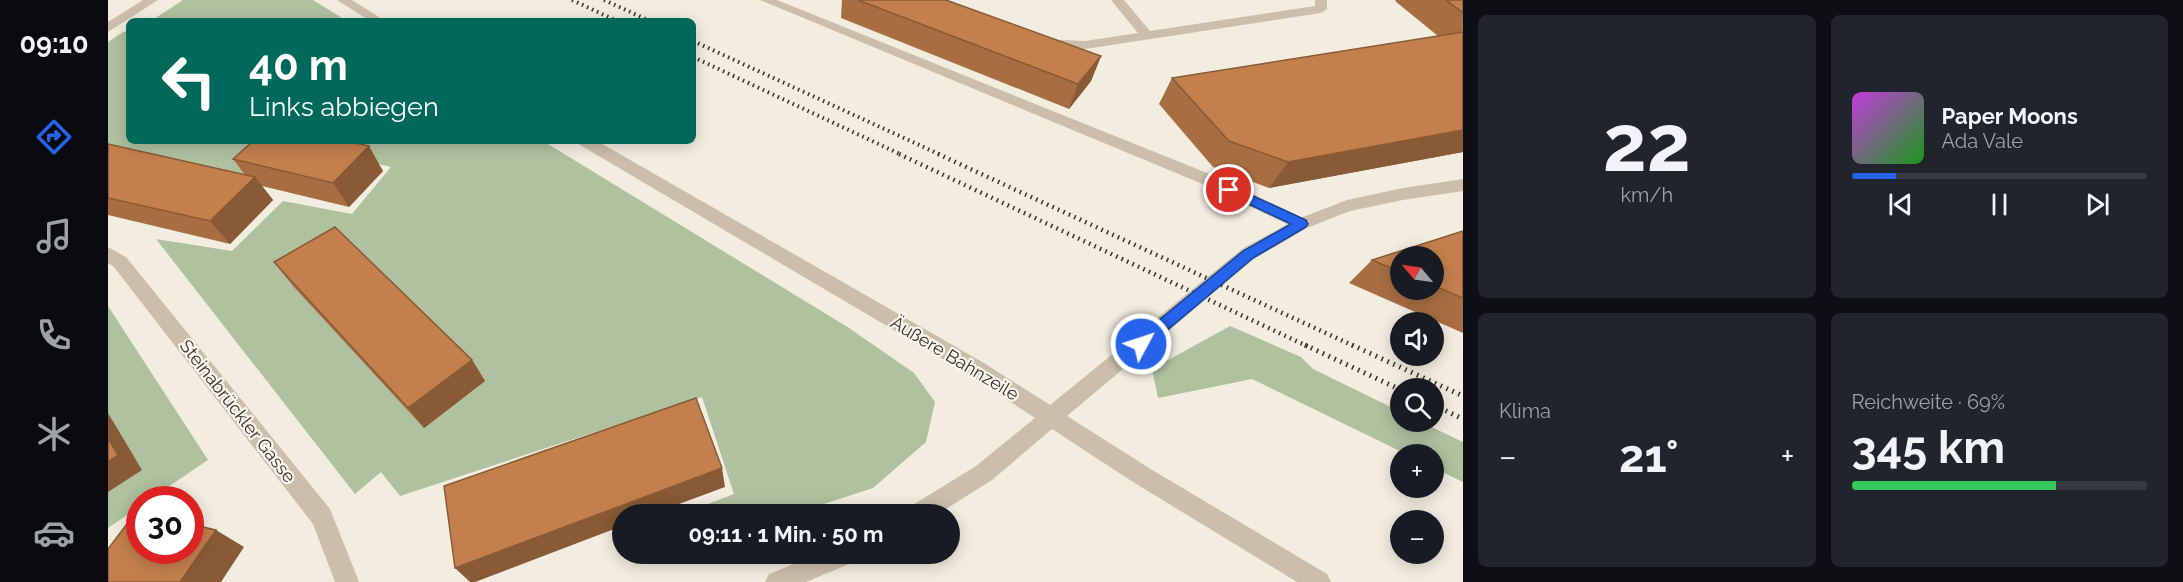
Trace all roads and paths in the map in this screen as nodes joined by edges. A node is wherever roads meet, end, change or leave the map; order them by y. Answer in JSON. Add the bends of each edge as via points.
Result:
{"nodes":[{"id":1,"x":152,"y":0,"type":"edge"},
{"id":2,"x":343,"y":0,"type":"edge"},
{"id":3,"x":766,"y":0,"type":"edge"},
{"id":4,"x":1117,"y":0,"type":"edge"},
{"id":5,"x":1321,"y":0,"type":"edge"},
{"id":6,"x":374,"y":18,"type":"edge"},
{"id":7,"x":108,"y":28,"type":"edge"},
{"id":8,"x":1147,"y":36,"type":"junction"},
{"id":9,"x":1034,"y":41,"type":"edge"},
{"id":10,"x":590,"y":144,"type":"edge"},
{"id":11,"x":1463,"y":185,"type":"edge"},
{"id":12,"x":1302,"y":224,"type":"junction"},
{"id":13,"x":108,"y":254,"type":"edge"},
{"id":14,"x":1052,"y":418,"type":"junction"},
{"id":15,"x":935,"y":504,"type":"edge"},
{"id":16,"x":821,"y":564,"type":"edge"},
{"id":17,"x":347,"y":582,"type":"edge"},
{"id":18,"x":777,"y":582,"type":"edge"},
{"id":19,"x":1319,"y":582,"type":"edge"}],
"edges":[{"from":1,"to":7,"type":"street"},
{"from":2,"to":6,"type":"street"},
{"from":3,"to":12,"type":"street","via":[[1211,181]]},
{"from":4,"to":8,"type":"street"},
{"from":5,"to":8,"type":"street","via":[[1321,9]]},
{"from":8,"to":9,"type":"street","via":[[1085,45]]},
{"from":10,"to":14,"type":"street","name":"Äußere Bahnzeile","via":[[967,363]]},
{"from":11,"to":12,"type":"street","via":[[1347,206]]},
{"from":12,"to":14,"type":"street","via":[[1248,254]]},
{"from":13,"to":17,"type":"street","name":"Steinabrückler Gasse","via":[[120,262],[322,517]]},
{"from":14,"to":15,"type":"street","via":[[984,473]]},
{"from":14,"to":19,"type":"street","name":"Äußere Bahnzeile"},
{"from":16,"to":18,"type":"street"}]}
